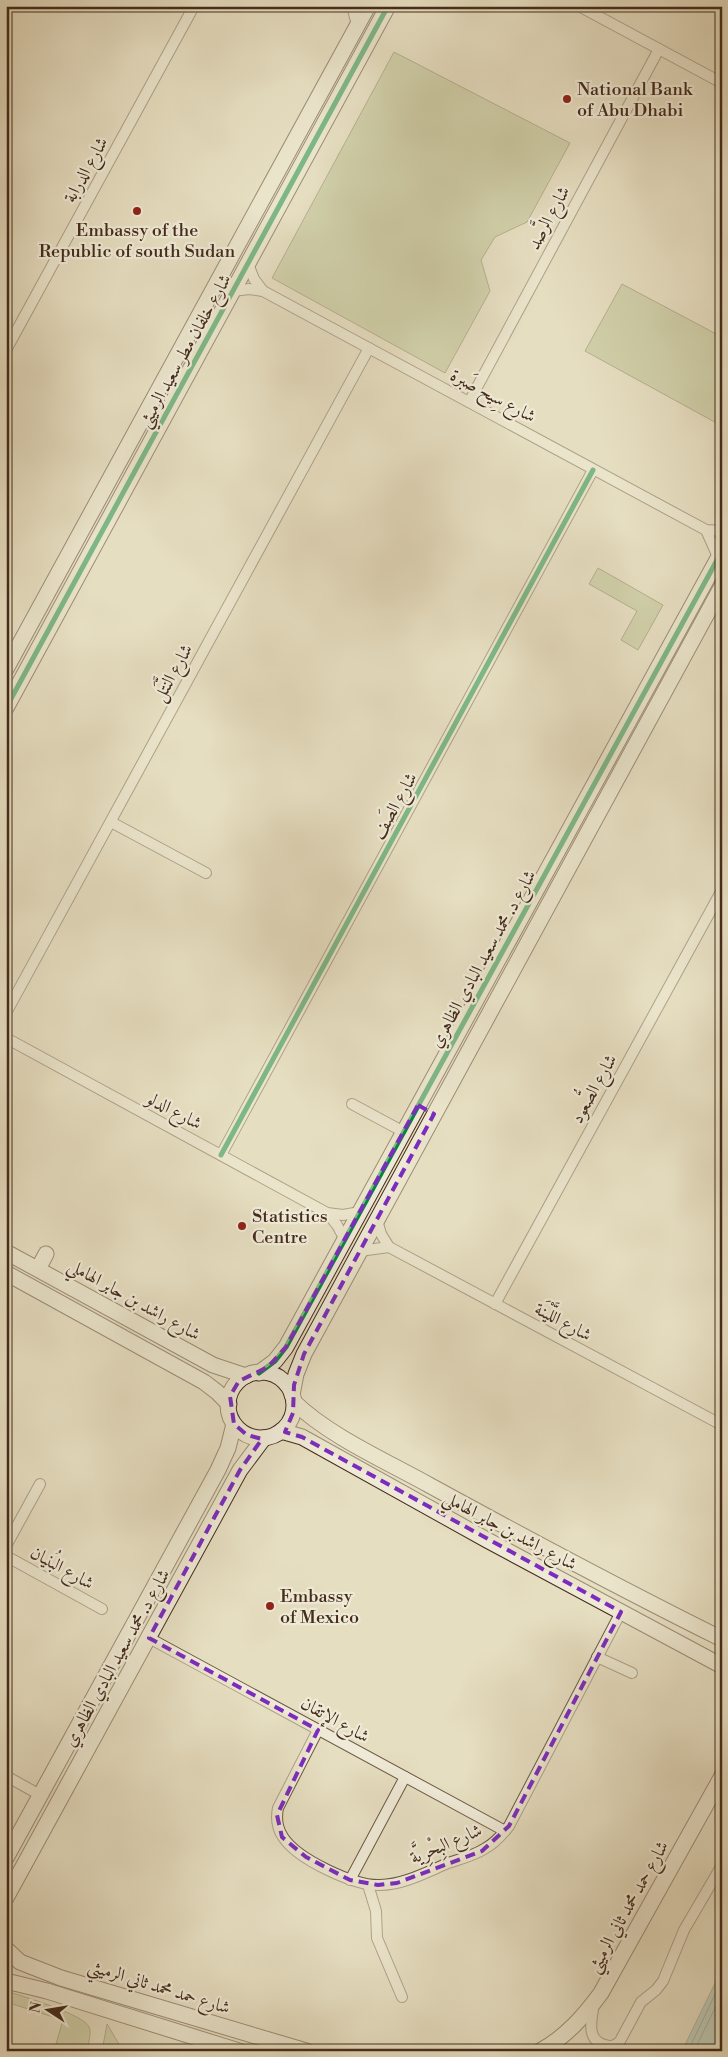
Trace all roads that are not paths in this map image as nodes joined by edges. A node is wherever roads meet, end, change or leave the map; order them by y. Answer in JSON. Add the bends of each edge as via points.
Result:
{"nodes":[{"id":1,"x":194,"y":6,"type":"edge"},
{"id":2,"x":352,"y":6,"type":"edge"},
{"id":3,"x":368,"y":6,"type":"edge"},
{"id":4,"x":388,"y":6,"type":"edge"},
{"id":5,"x":579,"y":6,"type":"edge"},
{"id":6,"x":357,"y":25,"type":"junction"},
{"id":7,"x":659,"y":49,"type":"junction"},
{"id":8,"x":334,"y":67,"type":"junction"},
{"id":9,"x":351,"y":76,"type":"junction"},
{"id":10,"x":722,"y":83,"type":"edge"},
{"id":11,"x":248,"y":264,"type":"junction"},
{"id":12,"x":233,"y":291,"type":"junction"},
{"id":13,"x":263,"y":291,"type":"junction"},
{"id":14,"x":369,"y":348,"type":"junction"},
{"id":15,"x":6,"y":350,"type":"edge"},
{"id":16,"x":468,"y":402,"type":"junction"},
{"id":17,"x":593,"y":470,"type":"junction"},
{"id":18,"x":706,"y":530,"type":"junction"},
{"id":19,"x":722,"y":531,"type":"edge"},
{"id":20,"x":720,"y":554,"type":"edge"},
{"id":21,"x":722,"y":586,"type":"edge"},
{"id":22,"x":6,"y":669,"type":"edge"},
{"id":23,"x":6,"y":708,"type":"edge"},
{"id":24,"x":111,"y":822,"type":"junction"},
{"id":25,"x":206,"y":873,"type":"dead end"},
{"id":26,"x":722,"y":890,"type":"edge"},
{"id":27,"x":6,"y":1013,"type":"edge"},
{"id":28,"x":6,"y":1038,"type":"edge"},
{"id":29,"x":352,"y":1104,"type":"dead end"},
{"id":30,"x":418,"y":1105,"type":"junction"},
{"id":31,"x":434,"y":1114,"type":"junction"},
{"id":32,"x":404,"y":1132,"type":"junction"},
{"id":33,"x":221,"y":1155,"type":"junction"},
{"id":34,"x":360,"y":1212,"type":"junction"},
{"id":35,"x":327,"y":1213,"type":"junction"},
{"id":36,"x":377,"y":1220,"type":"junction"},
{"id":37,"x":344,"y":1240,"type":"junction"},
{"id":38,"x":389,"y":1246,"type":"junction"},
{"id":39,"x":360,"y":1251,"type":"junction"},
{"id":40,"x":6,"y":1252,"type":"edge"},
{"id":41,"x":46,"y":1254,"type":"dead end"},
{"id":42,"x":38,"y":1269,"type":"junction"},
{"id":43,"x":6,"y":1273,"type":"edge"},
{"id":44,"x":494,"y":1304,"type":"junction"},
{"id":45,"x":253,"y":1374,"type":"junction"},
{"id":46,"x":293,"y":1399,"type":"junction"},
{"id":47,"x":228,"y":1404,"type":"junction"},
{"id":48,"x":234,"y":1424,"type":"junction"},
{"id":49,"x":722,"y":1425,"type":"edge"},
{"id":50,"x":281,"y":1431,"type":"junction"},
{"id":51,"x":264,"y":1438,"type":"junction"},
{"id":52,"x":40,"y":1484,"type":"dead end"},
{"id":53,"x":6,"y":1554,"type":"edge"},
{"id":54,"x":102,"y":1609,"type":"dead end"},
{"id":55,"x":621,"y":1612,"type":"junction"},
{"id":56,"x":150,"y":1638,"type":"junction"},
{"id":57,"x":722,"y":1639,"type":"edge"},
{"id":58,"x":598,"y":1657,"type":"junction"},
{"id":59,"x":722,"y":1666,"type":"edge"},
{"id":60,"x":632,"y":1673,"type":"dead end"},
{"id":61,"x":318,"y":1730,"type":"junction"},
{"id":62,"x":6,"y":1776,"type":"edge"},
{"id":63,"x":722,"y":1776,"type":"edge"},
{"id":64,"x":405,"y":1777,"type":"junction"},
{"id":65,"x":40,"y":1795,"type":"junction"},
{"id":66,"x":505,"y":1831,"type":"junction"},
{"id":67,"x":6,"y":1858,"type":"edge"},
{"id":68,"x":722,"y":1865,"type":"edge"},
{"id":69,"x":350,"y":1880,"type":"junction"},
{"id":70,"x":368,"y":1885,"type":"junction"},
{"id":71,"x":6,"y":1898,"type":"edge"},
{"id":72,"x":6,"y":1949,"type":"edge"},
{"id":73,"x":6,"y":1981,"type":"edge"},
{"id":74,"x":402,"y":1997,"type":"dead end"},
{"id":75,"x":595,"y":2002,"type":"junction"},
{"id":76,"x":546,"y":2048,"type":"edge"},
{"id":77,"x":239,"y":2051,"type":"edge"},
{"id":78,"x":306,"y":2051,"type":"edge"},
{"id":79,"x":567,"y":2051,"type":"edge"}],
"edges":[{"from":1,"to":15,"type":"street","name":"شارع الدرابة"},
{"from":2,"to":6,"type":"street"},
{"from":3,"to":6,"type":"street","name":"شارع خلفان مطر سعيد الرميثي"},
{"from":4,"to":9,"type":"street","name":"شارع خلفان مطر سعيد الرميثي"},
{"from":5,"to":7,"type":"street"},
{"from":6,"to":8,"type":"street","name":"شارع خلفان مطر سعيد الرميثي"},
{"from":7,"to":10,"type":"street"},
{"from":7,"to":16,"type":"street","name":"شارع الرَّصد"},
{"from":8,"to":9,"type":"street","via":[[339,75]]},
{"from":8,"to":22,"type":"street","name":"شارع خلفان مطر سعيد الرميثي"},
{"from":9,"to":11,"type":"street","name":"شارع خلفان مطر سعيد الرميثي"},
{"from":11,"to":12,"type":"street","name":"شارع خلفان مطر سعيد الرميثي"},
{"from":11,"to":13,"type":"street"},
{"from":12,"to":13,"type":"street","name":"شارع سِيح صَبرة"},
{"from":12,"to":23,"type":"street","name":"شارع خلفان مطر سعيد الرميثي"},
{"from":13,"to":14,"type":"street","name":"شارع سِيح صَبرة"},
{"from":14,"to":16,"type":"street","name":"شارع سِيح صَبرة"},
{"from":14,"to":24,"type":"street","name":"شارع النَّتَل"},
{"from":16,"to":17,"type":"street","name":"شارع سِيح صَبرة"},
{"from":17,"to":18,"type":"street","name":"شارع سِيح صَبرة"},
{"from":17,"to":33,"type":"street","name":"شارع الصَف"},
{"from":18,"to":19,"type":"street","name":"شارع سِيح صَبرة"},
{"from":18,"to":20,"type":"street"},
{"from":20,"to":30,"type":"street","name":"شارع د. محمد سعيد البادي الظاهري"},
{"from":21,"to":31,"type":"street","name":"شارع د. محمد سعيد البادي الظاهري"},
{"from":24,"to":25,"type":"street"},
{"from":24,"to":27,"type":"street","name":"شارع النَّتَل"},
{"from":26,"to":44,"type":"street","name":"شارع الصُّعود"},
{"from":28,"to":33,"type":"street","name":"شارع الدلو"},
{"from":29,"to":32,"type":"street"},
{"from":30,"to":31,"type":"street"},
{"from":30,"to":32,"type":"street","name":"شارع د. محمد سعيد البادي الظاهري"},
{"from":31,"to":36,"type":"street","name":"شارع د. محمد سعيد البادي الظاهري"},
{"from":32,"to":34,"type":"street","name":"شارع د. محمد سعيد البادي الظاهري"},
{"from":33,"to":35,"type":"street","name":"شارع الدلو"},
{"from":34,"to":35,"type":"street","name":"شارع الدلو"},
{"from":34,"to":37,"type":"street","name":"شارع د. محمد سعيد البادي الظاهري"},
{"from":35,"to":37,"type":"street","name":"شارع الدلو"},
{"from":36,"to":38,"type":"street"},
{"from":36,"to":39,"type":"street","name":"شارع د. محمد سعيد البادي الظاهري"},
{"from":37,"to":45,"type":"street","name":"شارع د. محمد سعيد البادي الظاهري","via":[[286,1347],[275,1361]]},
{"from":38,"to":39,"type":"street"},
{"from":38,"to":44,"type":"street","name":"شارع اللَّيْنَة"},
{"from":39,"to":46,"type":"street","name":"شارع د. محمد سعيد البادي الظاهري","via":[[304,1354],[296,1374]]},
{"from":40,"to":42,"type":"street","name":"شارع راشد بن جابر الهاملي"},
{"from":41,"to":42,"type":"street"},
{"from":42,"to":45,"type":"street","name":"شارع راشد بن جابر الهاملي","via":[[212,1365]]},
{"from":43,"to":47,"type":"street","via":[[204,1382]]},
{"from":44,"to":49,"type":"street","name":"شارع اللَّيْنَة"},
{"from":45,"to":46,"type":"street","via":[[271,1374],[282,1380]]},
{"from":45,"to":47,"type":"street","via":[[234,1388]]},
{"from":46,"to":50,"type":"street","via":[[291,1418]]},
{"from":46,"to":57,"type":"street","name":"شارع راشد بن جابر الهاملي","via":[[312,1419],[383,1459],[515,1532]]},
{"from":47,"to":48,"type":"street"},
{"from":48,"to":51,"type":"street","via":[[248,1435]]},
{"from":48,"to":65,"type":"street","name":"شارع د. محمد سعيد البادي الظاهري","via":[[218,1470]]},
{"from":50,"to":51,"type":"street"},
{"from":50,"to":55,"type":"street","name":"شارع راشد بن جابر الهاملي","via":[[302,1437]]},
{"from":51,"to":56,"type":"street","name":"شارع د. محمد سعيد البادي الظاهري","via":[[240,1470]]},
{"from":52,"to":53,"type":"street"},
{"from":53,"to":54,"type":"street","name":"شارع البُنيان"},
{"from":55,"to":58,"type":"street","name":"شارع البِحْرِيَّة"},
{"from":55,"to":59,"type":"street","name":"شارع راشد بن جابر الهاملي"},
{"from":56,"to":61,"type":"street","name":"شارع الإتقان"},
{"from":56,"to":71,"type":"street","name":"شارع د. محمد سعيد البادي الظاهري"},
{"from":58,"to":60,"type":"street"},
{"from":58,"to":66,"type":"street","name":"شارع البِحْرِيَّة"},
{"from":61,"to":64,"type":"street","name":"شارع الإتقان"},
{"from":61,"to":69,"type":"street","name":"شارع البِحْرِيَّة","via":[[278,1808],[277,1823],[282,1837],[292,1848]]},
{"from":62,"to":65,"type":"street"},
{"from":63,"to":75,"type":"street","name":"شارع حمد محمد ثاني الرميثي"},
{"from":64,"to":66,"type":"street","name":"شارع الإتقان"},
{"from":64,"to":69,"type":"street"},
{"from":65,"to":67,"type":"street","name":"شارع د. محمد سعيد البادي الظاهري"},
{"from":66,"to":70,"type":"street","name":"شارع البِحْرِيَّة","via":[[482,1851],[398,1883]]},
{"from":68,"to":75,"type":"street","via":[[684,1930],[663,1981],[641,2002],[616,2045],[602,2044],[594,2037],[591,2026]]},
{"from":69,"to":70,"type":"street","name":"شارع البِحْرِيَّة"},
{"from":70,"to":74,"type":"street","via":[[376,1911],[377,1938]]},
{"from":72,"to":78,"type":"street","name":"شارع حمد محمد ثاني الرميثي","via":[[20,1962],[61,1978]]},
{"from":73,"to":77,"type":"street","name":"شارع حمد محمد ثاني الرميثي"},
{"from":75,"to":76,"type":"street","name":"شارع حمد محمد ثاني الرميثي","via":[[586,2014]]},
{"from":76,"to":79,"type":"street","name":"شارع حمد محمد ثاني الرميثي","via":[[558,2045]]}]}
